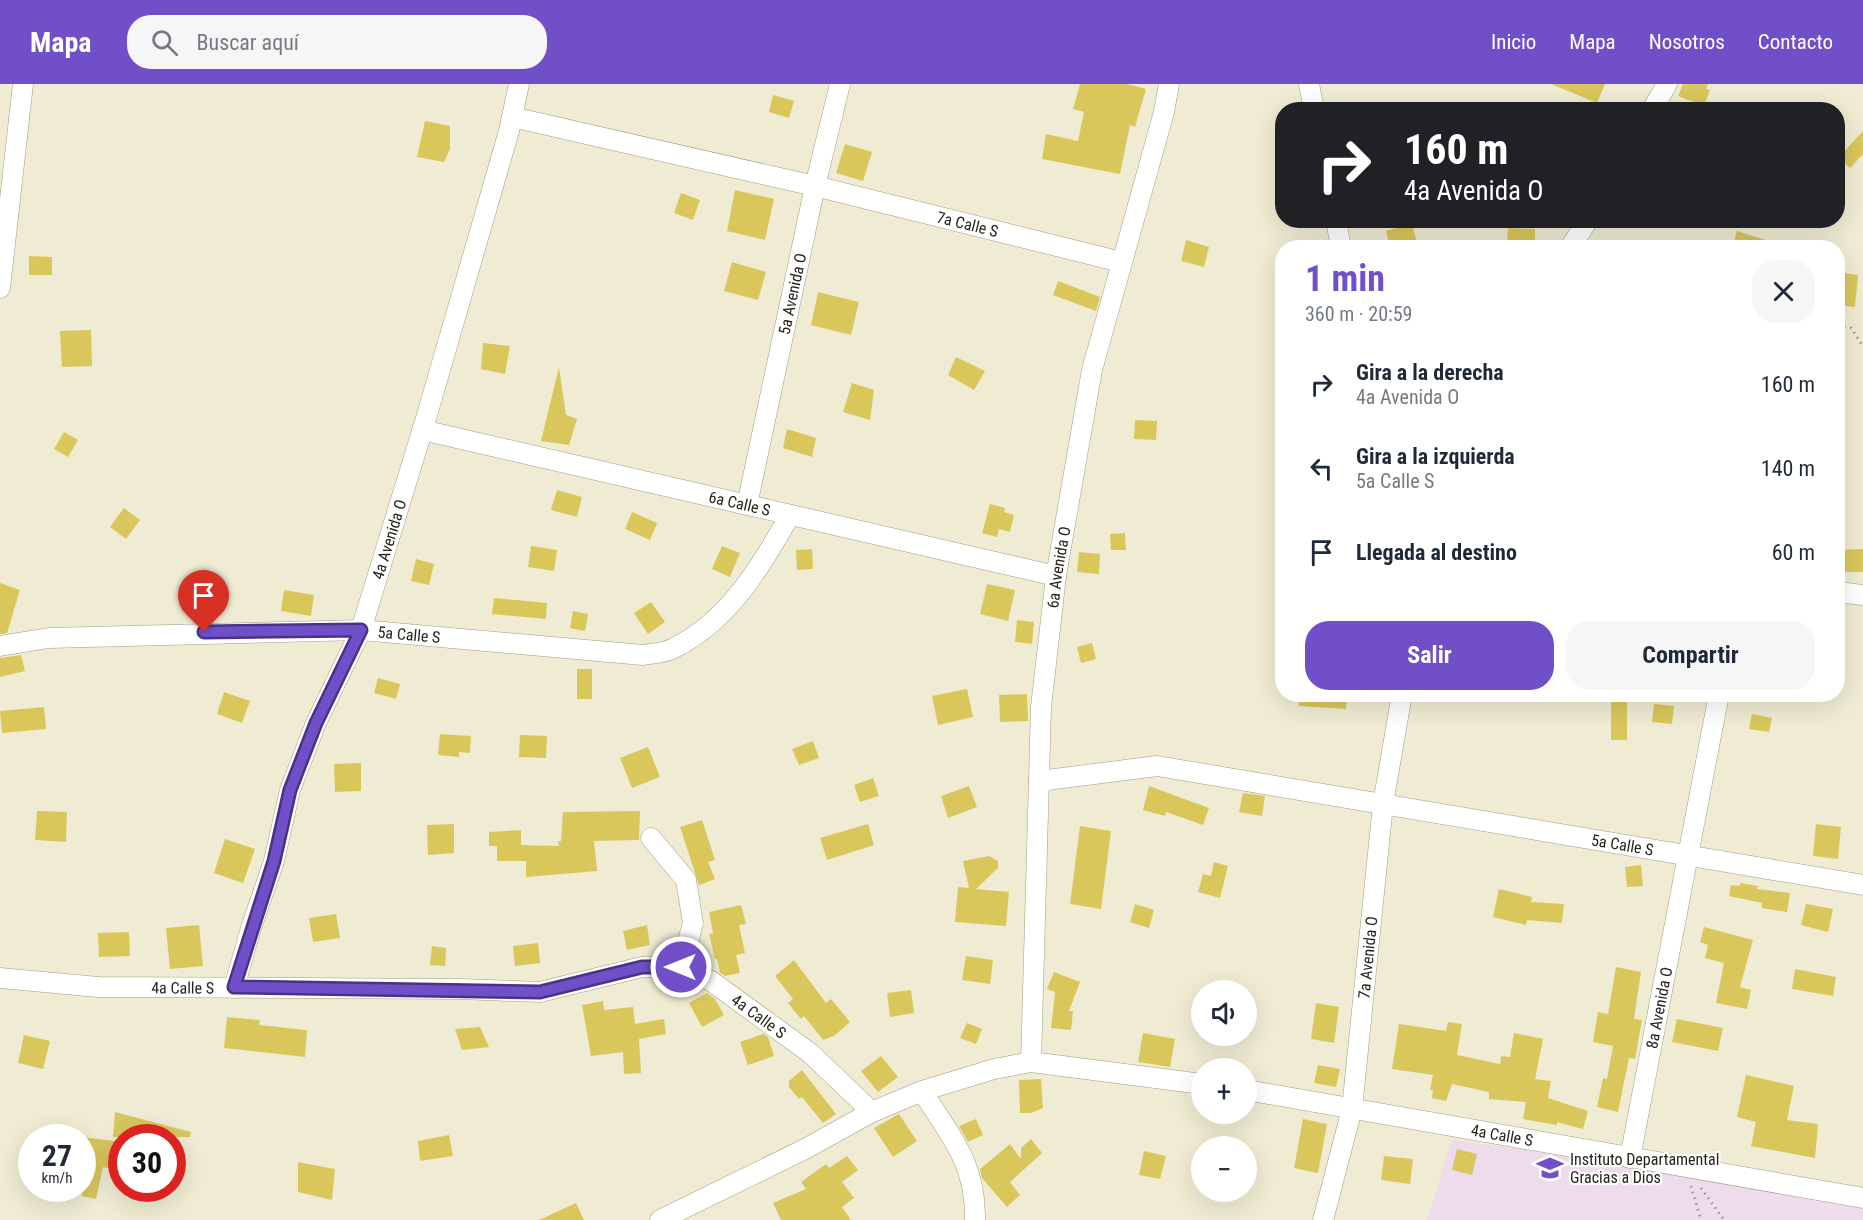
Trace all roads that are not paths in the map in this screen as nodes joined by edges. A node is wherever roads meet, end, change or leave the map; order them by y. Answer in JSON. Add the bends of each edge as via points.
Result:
{"nodes":[{"id":1,"x":23,"y":84,"type":"edge"},
{"id":2,"x":519,"y":84,"type":"edge"},
{"id":3,"x":840,"y":84,"type":"edge"},
{"id":4,"x":1169,"y":84,"type":"edge"},
{"id":5,"x":1309,"y":84,"type":"edge"},
{"id":6,"x":1667,"y":84,"type":"edge"},
{"id":7,"x":1312,"y":102,"type":"edge"},
{"id":8,"x":1657,"y":102,"type":"edge"},
{"id":9,"x":512,"y":117,"type":"junction"},
{"id":10,"x":815,"y":186,"type":"junction"},
{"id":11,"x":1121,"y":262,"type":"junction"},
{"id":12,"x":0,"y":288,"type":"edge"},
{"id":13,"x":422,"y":430,"type":"junction"},
{"id":14,"x":747,"y":506,"type":"junction"},
{"id":15,"x":790,"y":515,"type":"junction"},
{"id":16,"x":1056,"y":576,"type":"junction"},
{"id":17,"x":1845,"y":593,"type":"edge"},
{"id":18,"x":1863,"y":596,"type":"edge"},
{"id":19,"x":361,"y":630,"type":"junction"},
{"id":20,"x":0,"y":646,"type":"edge"},
{"id":21,"x":1401,"y":702,"type":"edge"},
{"id":22,"x":1717,"y":702,"type":"edge"},
{"id":23,"x":1039,"y":781,"type":"junction"},
{"id":24,"x":1383,"y":804,"type":"junction"},
{"id":25,"x":651,"y":838,"type":"dead end"},
{"id":26,"x":1686,"y":857,"type":"junction"},
{"id":27,"x":1863,"y":885,"type":"edge"},
{"id":28,"x":681,"y":967,"type":"junction"},
{"id":29,"x":0,"y":978,"type":"edge"},
{"id":30,"x":234,"y":987,"type":"junction"},
{"id":31,"x":1030,"y":1062,"type":"junction"},
{"id":32,"x":1191,"y":1083,"type":"edge"},
{"id":33,"x":922,"y":1091,"type":"junction"},
{"id":34,"x":1257,"y":1092,"type":"edge"},
{"id":35,"x":1352,"y":1109,"type":"junction"},
{"id":36,"x":872,"y":1112,"type":"junction"},
{"id":37,"x":1630,"y":1158,"type":"junction"},
{"id":38,"x":1863,"y":1198,"type":"edge"},
{"id":39,"x":660,"y":1220,"type":"edge"},
{"id":40,"x":975,"y":1220,"type":"edge"},
{"id":41,"x":1323,"y":1220,"type":"edge"}],
"edges":[{"from":1,"to":12,"type":"street"},
{"from":2,"to":9,"type":"street","name":"4a Avenida O"},
{"from":3,"to":10,"type":"street","name":"5a Avenida O"},
{"from":4,"to":11,"type":"street","name":"6a Avenida O"},
{"from":5,"to":7,"type":"street"},
{"from":6,"to":8,"type":"street"},
{"from":9,"to":10,"type":"street","name":"7a Calle S"},
{"from":9,"to":13,"type":"street","name":"4a Avenida O"},
{"from":10,"to":11,"type":"street","name":"7a Calle S"},
{"from":10,"to":14,"type":"street","name":"5a Avenida O"},
{"from":11,"to":16,"type":"street","name":"6a Avenida O","via":[[1092,370]]},
{"from":13,"to":14,"type":"street","name":"6a Calle S"},
{"from":13,"to":19,"type":"street","name":"4a Avenida O"},
{"from":14,"to":15,"type":"street","name":"6a Calle S"},
{"from":15,"to":16,"type":"street","name":"6a Calle S"},
{"from":15,"to":19,"type":"street","name":"5a Calle S","via":[[741,594],[714,622],[672,650],[643,655]]},
{"from":16,"to":23,"type":"street","name":"6a Avenida O","via":[[1041,707]]},
{"from":17,"to":18,"type":"street"},
{"from":19,"to":20,"type":"street","name":"5a Calle S","via":[[49,638]]},
{"from":19,"to":30,"type":"street","name":"4a Avenida O","via":[[316,723],[290,790],[274,861]]},
{"from":21,"to":24,"type":"street","name":"7a Avenida O"},
{"from":22,"to":26,"type":"street","name":"8a Avenida O"},
{"from":23,"to":24,"type":"street","name":"5a Calle S","via":[[1157,766]]},
{"from":23,"to":31,"type":"street","name":"6a Avenida O"},
{"from":24,"to":26,"type":"street","name":"5a Calle S"},
{"from":24,"to":35,"type":"street","name":"7a Avenida O"},
{"from":25,"to":28,"type":"street","via":[[686,880],[693,923]]},
{"from":26,"to":27,"type":"street","name":"5a Calle S"},
{"from":26,"to":37,"type":"street","name":"8a Avenida O"},
{"from":28,"to":30,"type":"street","name":"4a Calle S","via":[[642,967],[540,992]]},
{"from":28,"to":36,"type":"street","name":"4a Calle S","via":[[711,981],[810,1053]]},
{"from":29,"to":30,"type":"street","name":"4a Calle S","via":[[98,987]]},
{"from":31,"to":32,"type":"street"},
{"from":31,"to":33,"type":"street"},
{"from":33,"to":36,"type":"street"},
{"from":33,"to":40,"type":"street","via":[[965,1159],[976,1193]]},
{"from":34,"to":35,"type":"street","name":"4a Calle S"},
{"from":35,"to":37,"type":"street","name":"4a Calle S"},
{"from":35,"to":41,"type":"street","name":"7a Avenida O"},
{"from":36,"to":39,"type":"street"},
{"from":37,"to":38,"type":"street","name":"4a Calle S"}]}
